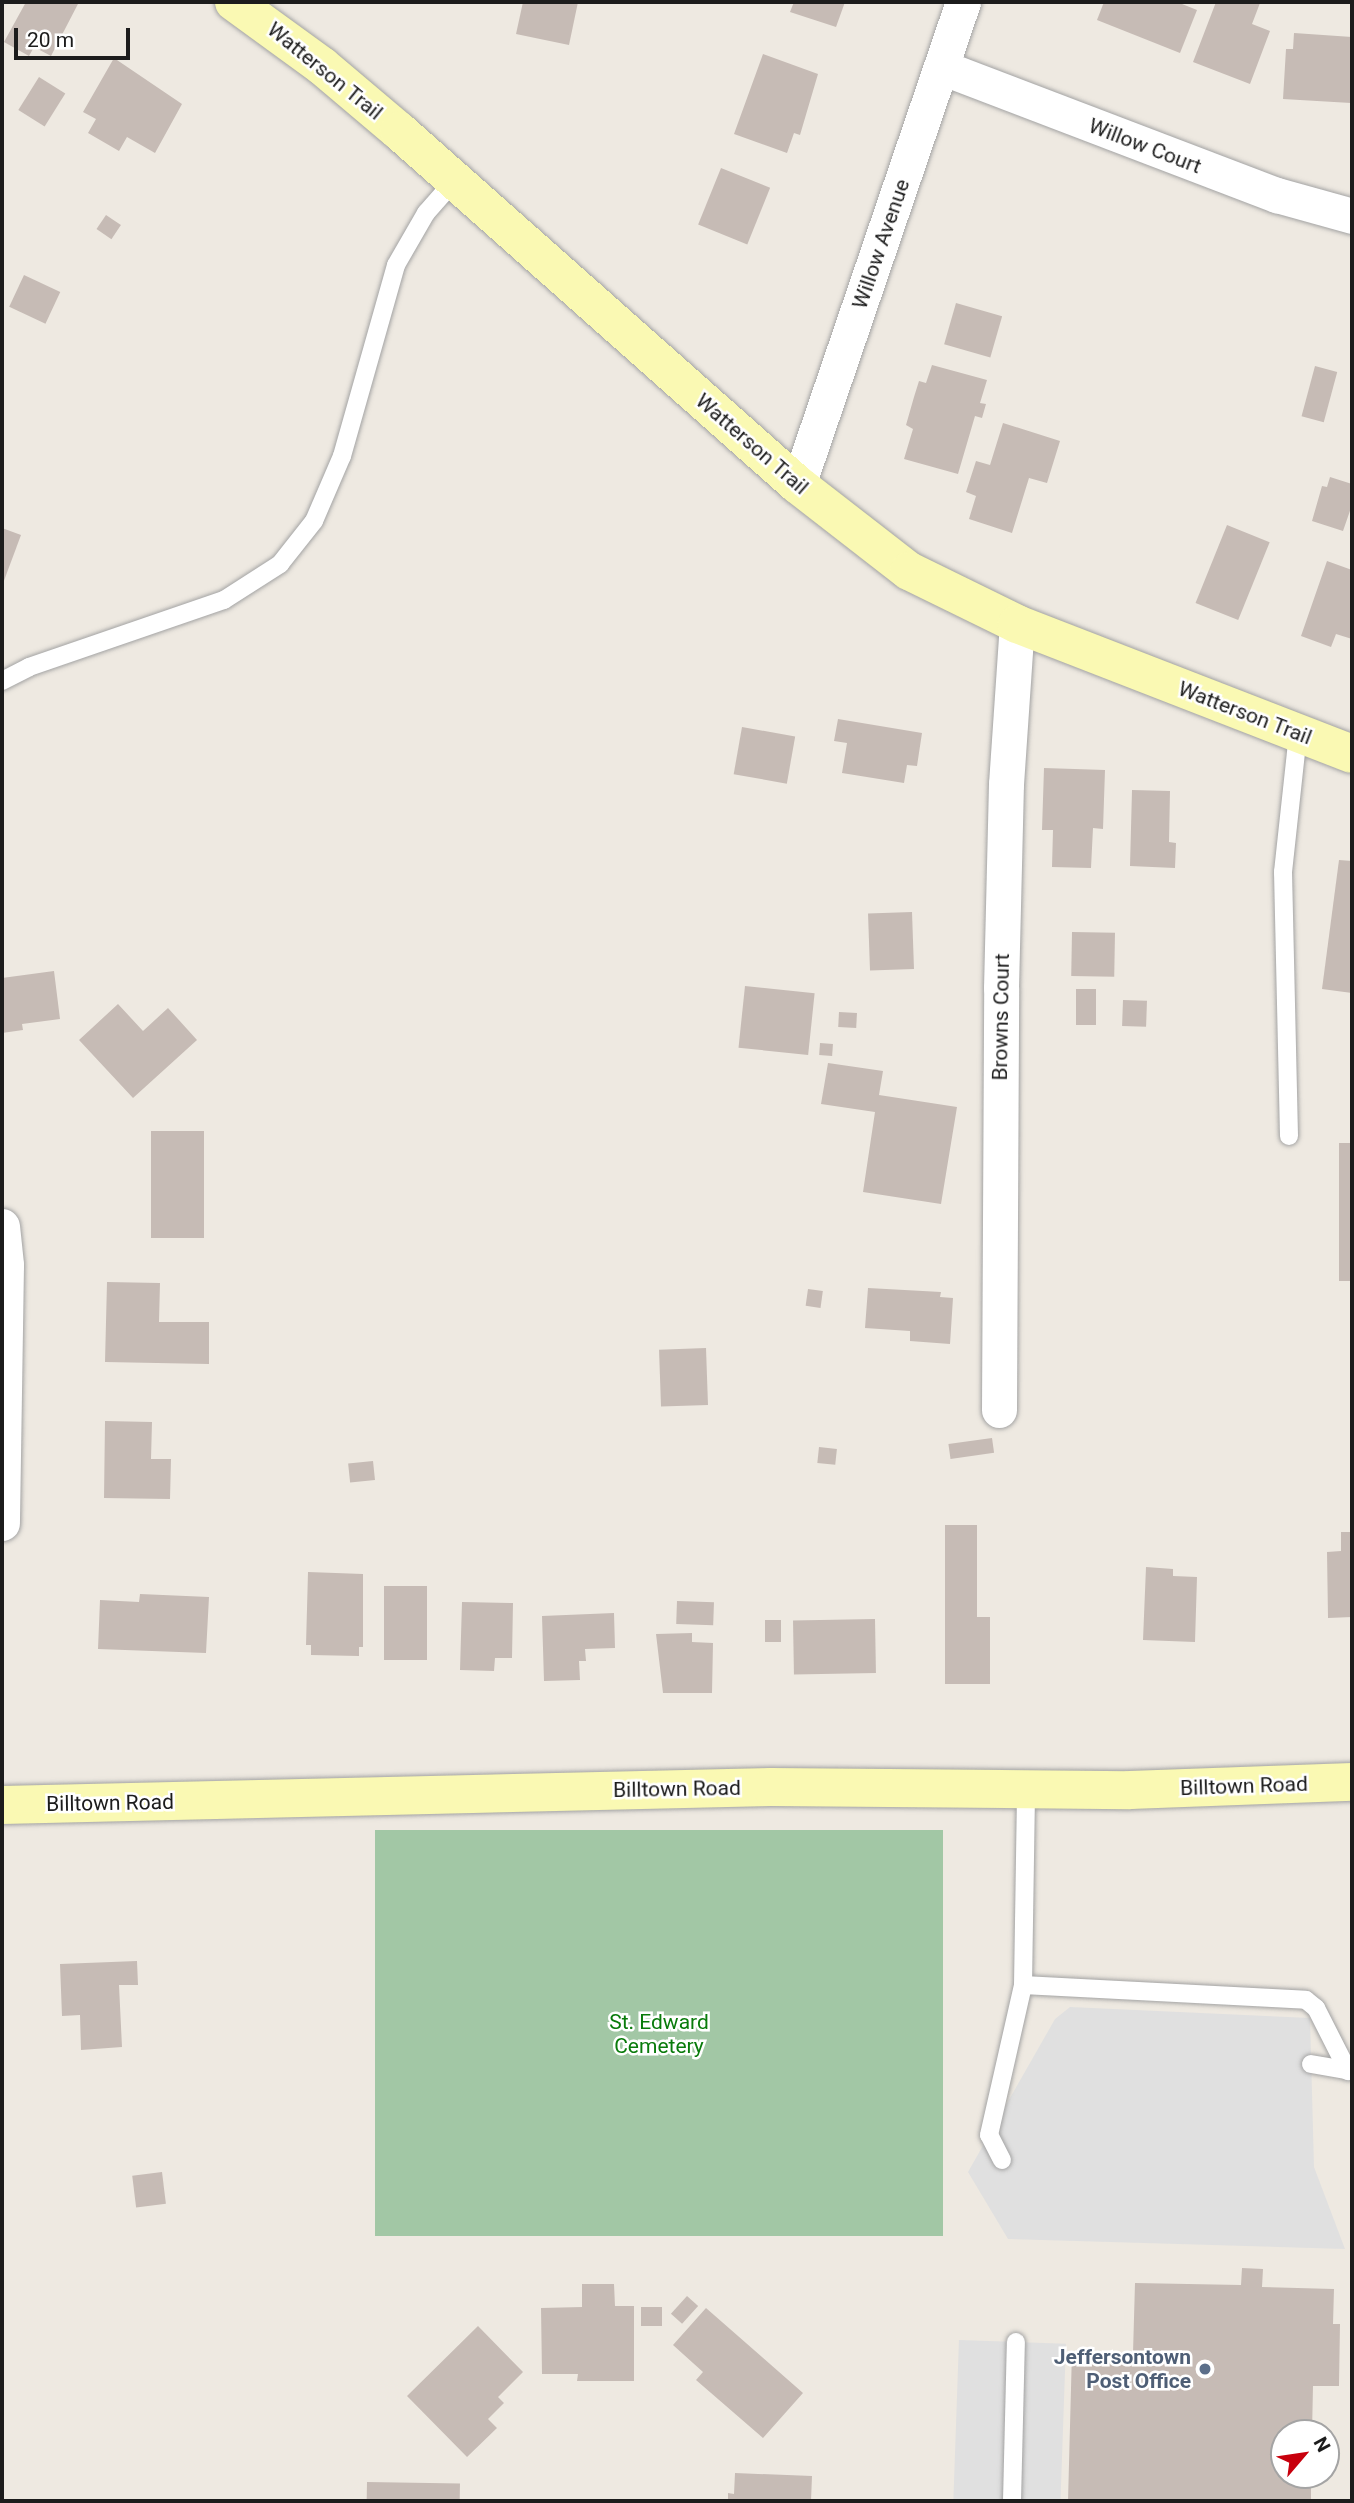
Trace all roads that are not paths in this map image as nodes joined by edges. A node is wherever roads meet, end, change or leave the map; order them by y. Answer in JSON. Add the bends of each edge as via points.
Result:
{"nodes":[{"id":1,"x":234,"y":2,"type":"edge"},
{"id":2,"x":963,"y":2,"type":"edge"},
{"id":3,"x":941,"y":67,"type":"junction"},
{"id":4,"x":455,"y":180,"type":"junction"},
{"id":5,"x":1352,"y":216,"type":"edge"},
{"id":6,"x":798,"y":485,"type":"junction"},
{"id":7,"x":1017,"y":624,"type":"junction"},
{"id":8,"x":2,"y":681,"type":"edge"},
{"id":9,"x":1298,"y":733,"type":"junction"},
{"id":10,"x":1352,"y":754,"type":"edge"},
{"id":11,"x":1289,"y":1136,"type":"dead end"},
{"id":12,"x":2,"y":1226,"type":"edge"},
{"id":13,"x":999,"y":1410,"type":"dead end"},
{"id":14,"x":2,"y":1522,"type":"edge"},
{"id":15,"x":1352,"y":1782,"type":"edge"},
{"id":16,"x":1026,"y":1788,"type":"junction"},
{"id":17,"x":2,"y":1805,"type":"edge"},
{"id":18,"x":1023,"y":1985,"type":"junction"},
{"id":19,"x":1311,"y":2064,"type":"dead end"},
{"id":20,"x":1350,"y":2071,"type":"edge"},
{"id":21,"x":1002,"y":2160,"type":"dead end"},
{"id":22,"x":1016,"y":2342,"type":"dead end"},
{"id":23,"x":1012,"y":2501,"type":"edge"}],
"edges":[{"from":1,"to":4,"type":"main road","name":"Watterson Trail","via":[[322,66]]},
{"from":2,"to":3,"type":"street","name":"Willow Avenue"},
{"from":3,"to":5,"type":"street","name":"Willow Court","via":[[1277,195]]},
{"from":3,"to":6,"type":"street","name":"Willow Avenue"},
{"from":4,"to":6,"type":"main road","name":"Watterson Trail"},
{"from":4,"to":8,"type":"lane","via":[[426,213],[396,265],[342,456],[314,521],[280,564],[224,600],[29,667]]},
{"from":6,"to":7,"type":"main road","name":"Watterson Trail","via":[[909,571]]},
{"from":7,"to":9,"type":"main road","name":"Watterson Trail"},
{"from":7,"to":13,"type":"street","name":"Browns Court","via":[[1006,784],[1001,988]]},
{"from":9,"to":10,"type":"main road","name":"Watterson Trail"},
{"from":9,"to":11,"type":"lane","via":[[1283,872]]},
{"from":12,"to":14,"type":"street","via":[[6,1265]]},
{"from":15,"to":16,"type":"main road","name":"Billtown Road","via":[[1130,1790]]},
{"from":16,"to":17,"type":"main road","name":"Billtown Road","via":[[771,1787]]},
{"from":16,"to":18,"type":"lane"},
{"from":18,"to":20,"type":"lane","via":[[1306,2000],[1316,2008]]},
{"from":18,"to":21,"type":"lane","via":[[989,2135]]},
{"from":19,"to":20,"type":"lane"},
{"from":22,"to":23,"type":"lane"}]}
